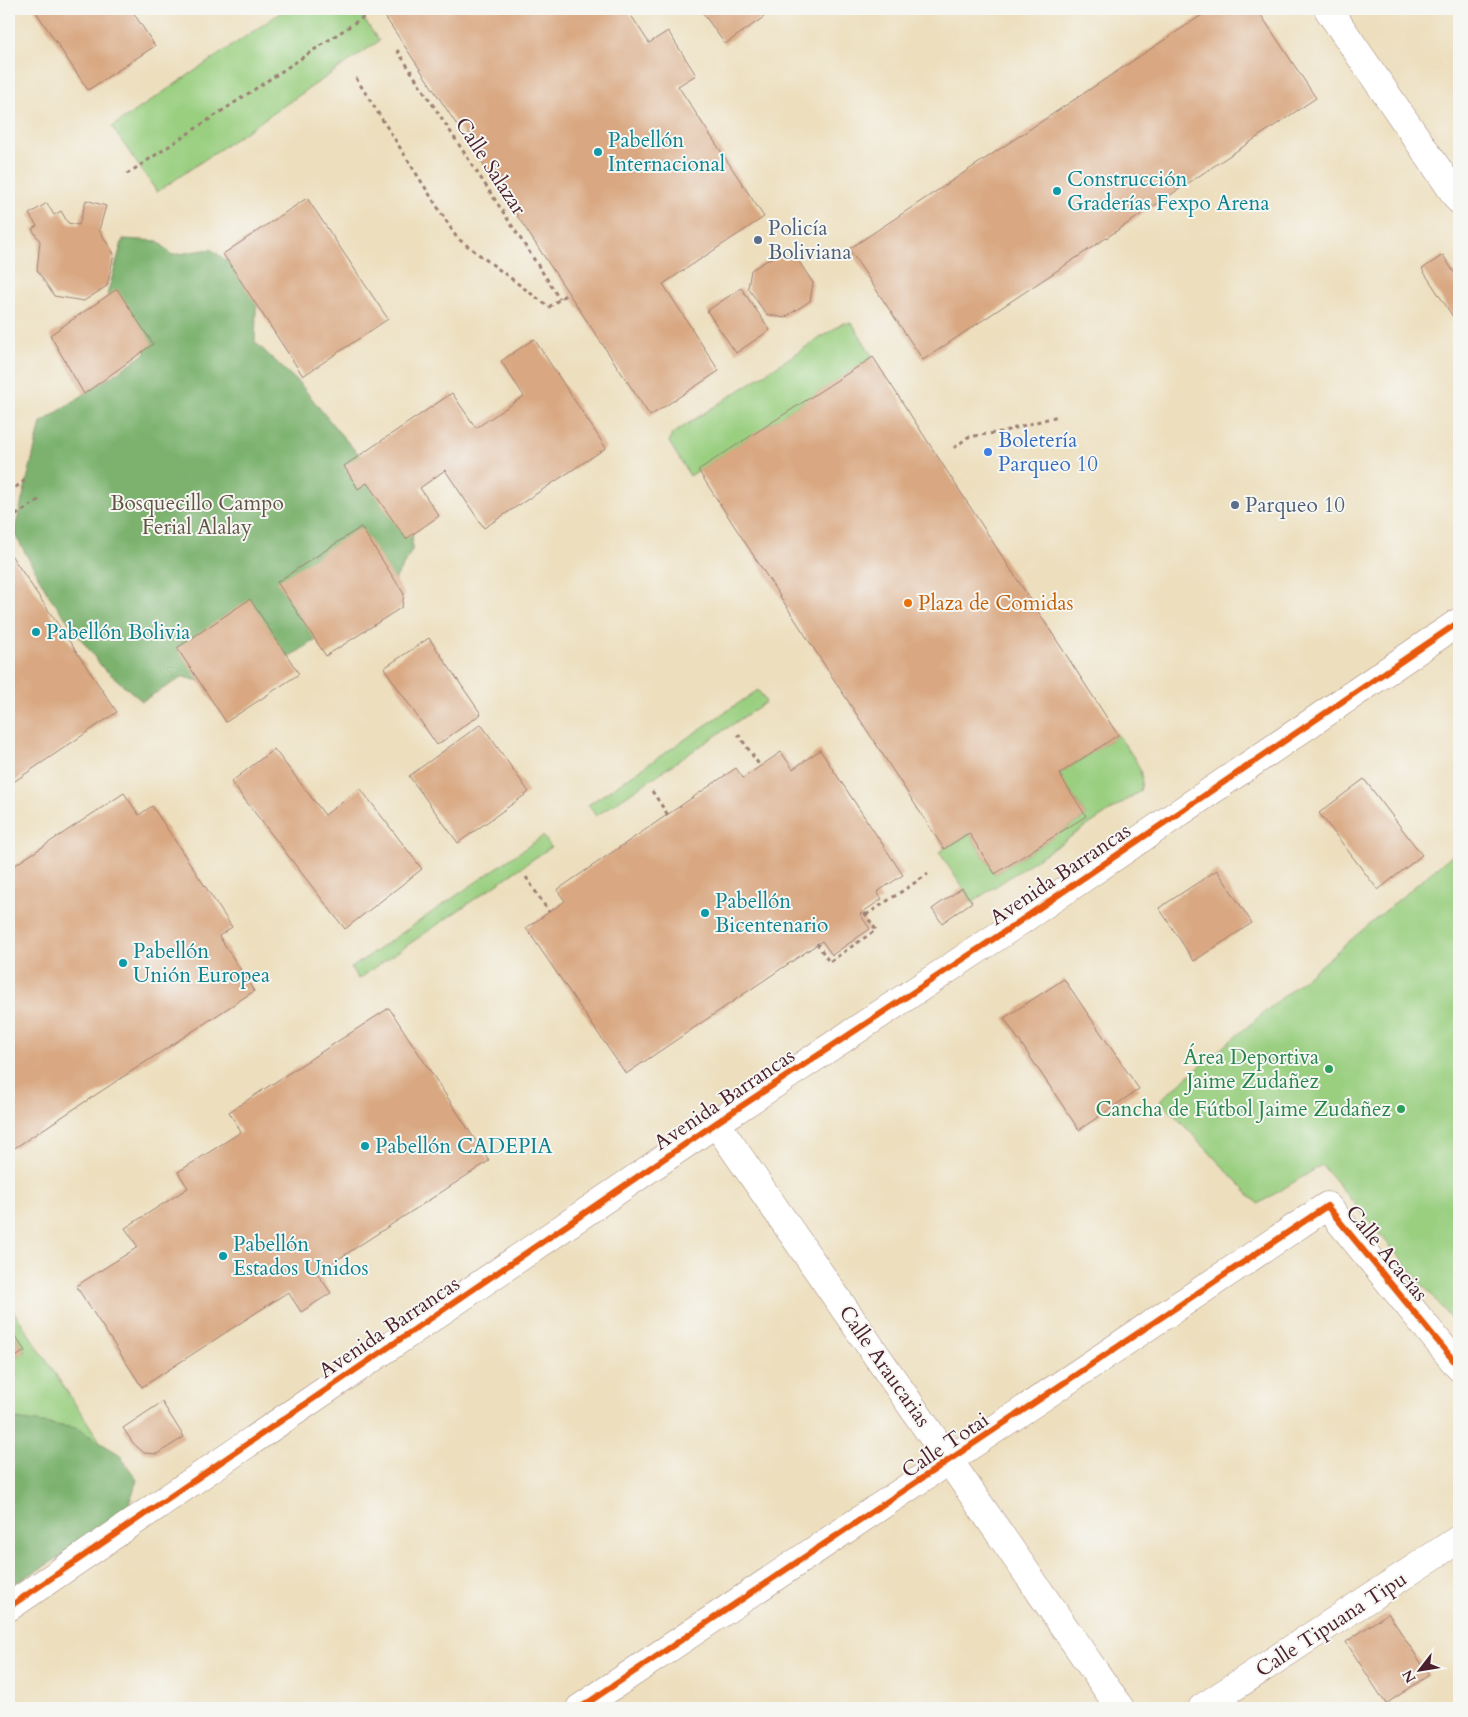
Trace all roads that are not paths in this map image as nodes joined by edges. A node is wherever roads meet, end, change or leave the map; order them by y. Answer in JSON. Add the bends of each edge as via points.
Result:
{"nodes":[{"id":1,"x":1328,"y":9,"type":"edge"},
{"id":2,"x":1459,"y":200,"type":"edge"},
{"id":3,"x":1459,"y":622,"type":"edge"},
{"id":4,"x":716,"y":1123,"type":"junction"},
{"id":5,"x":1327,"y":1206,"type":"joint"},
{"id":6,"x":1459,"y":1367,"type":"edge"},
{"id":7,"x":951,"y":1461,"type":"junction"},
{"id":8,"x":1459,"y":1539,"type":"edge"},
{"id":9,"x":9,"y":1607,"type":"edge"},
{"id":10,"x":580,"y":1708,"type":"edge"},
{"id":11,"x":1120,"y":1708,"type":"edge"},
{"id":12,"x":1202,"y":1708,"type":"edge"}],
"edges":[{"from":1,"to":2,"type":"street"},
{"from":3,"to":4,"type":"street","name":"Avenida Barrancas"},
{"from":4,"to":7,"type":"street","name":"Calle Araucarias"},
{"from":4,"to":9,"type":"street","name":"Avenida Barrancas"},
{"from":5,"to":6,"type":"street","name":"Calle Acacias"},
{"from":5,"to":7,"type":"street","name":"Calle Totai"},
{"from":7,"to":10,"type":"street","name":"Calle Totai"},
{"from":7,"to":11,"type":"street","name":"Calle Araucarias"},
{"from":8,"to":12,"type":"street","name":"Calle Tipuana Tipu"}]}
